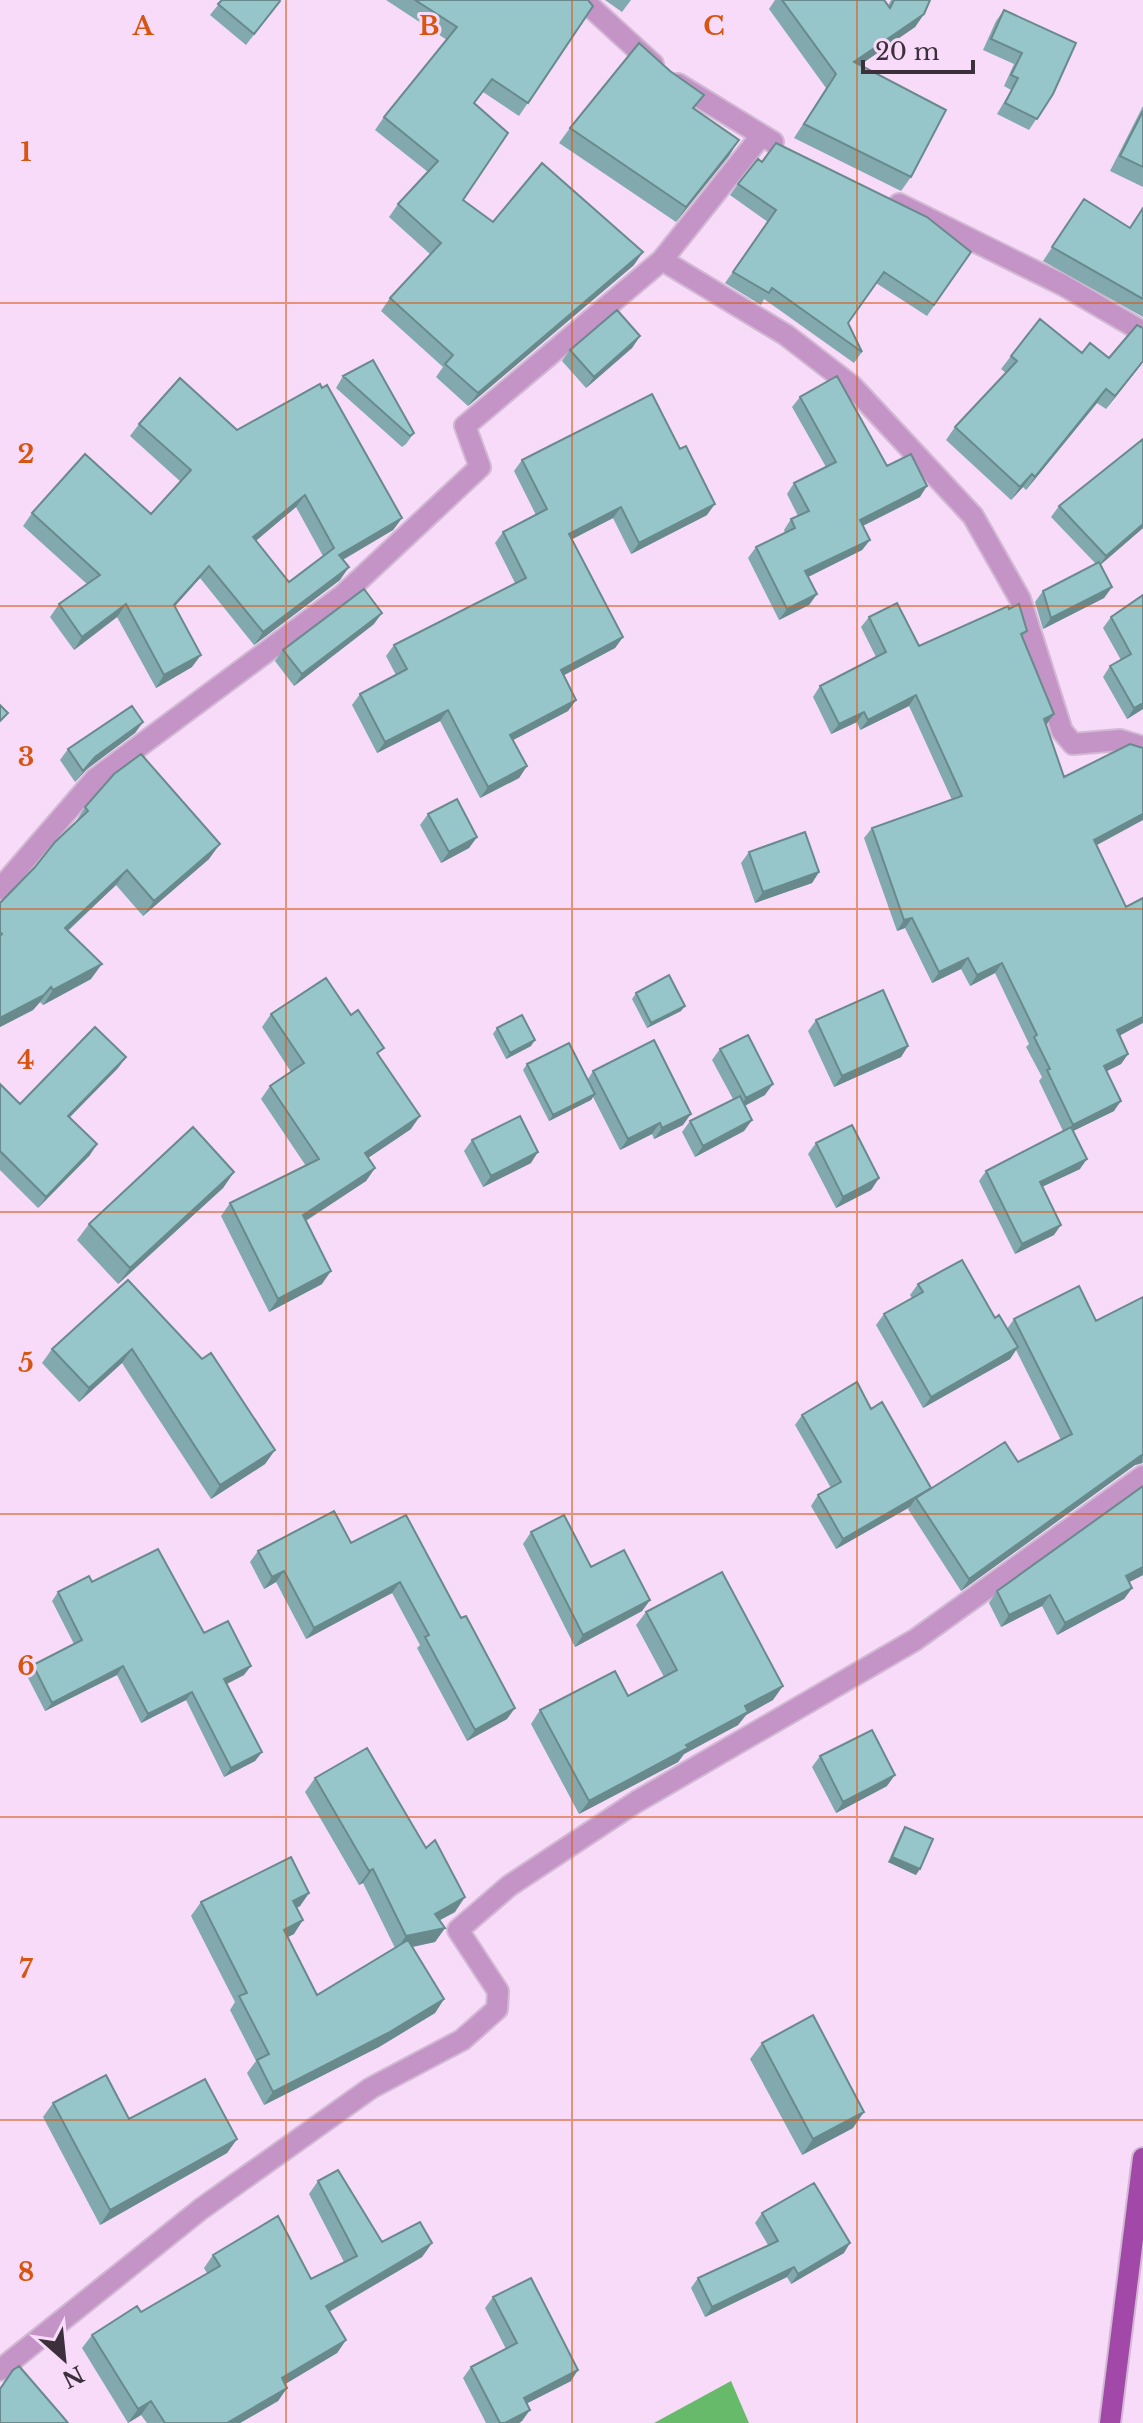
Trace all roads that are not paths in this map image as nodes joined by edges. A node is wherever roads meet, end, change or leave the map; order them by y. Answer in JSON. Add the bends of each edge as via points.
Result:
{"nodes":[{"id":1,"x":583,"y":0,"type":"edge"},
{"id":2,"x":761,"y":136,"type":"junction"},
{"id":3,"x":789,"y":150,"type":"edge"},
{"id":4,"x":888,"y":198,"type":"edge"},
{"id":5,"x":662,"y":260,"type":"junction"},
{"id":6,"x":1143,"y":332,"type":"edge"},
{"id":7,"x":1143,"y":747,"type":"edge"},
{"id":8,"x":0,"y":889,"type":"edge"},
{"id":9,"x":1143,"y":1476,"type":"edge"},
{"id":10,"x":1143,"y":2158,"type":"edge"},
{"id":11,"x":0,"y":2370,"type":"edge"},
{"id":12,"x":1110,"y":2423,"type":"edge"}],
"edges":[{"from":1,"to":2,"type":"street","via":[[668,77]]},
{"from":2,"to":3,"type":"street"},
{"from":2,"to":5,"type":"street"},
{"from":4,"to":6,"type":"street","via":[[1063,285]]},
{"from":5,"to":7,"type":"street","via":[[786,335],[852,386],[973,516],[1020,599],[1062,731],[1073,744],[1120,740]]},
{"from":5,"to":8,"type":"street","via":[[465,426],[480,467],[343,595],[95,779]]},
{"from":9,"to":11,"type":"street","via":[[915,1640],[636,1802],[509,1886],[458,1930],[498,1991],[497,2009],[462,2040],[371,2088],[201,2209]]},
{"from":10,"to":12,"type":"main road"}]}
